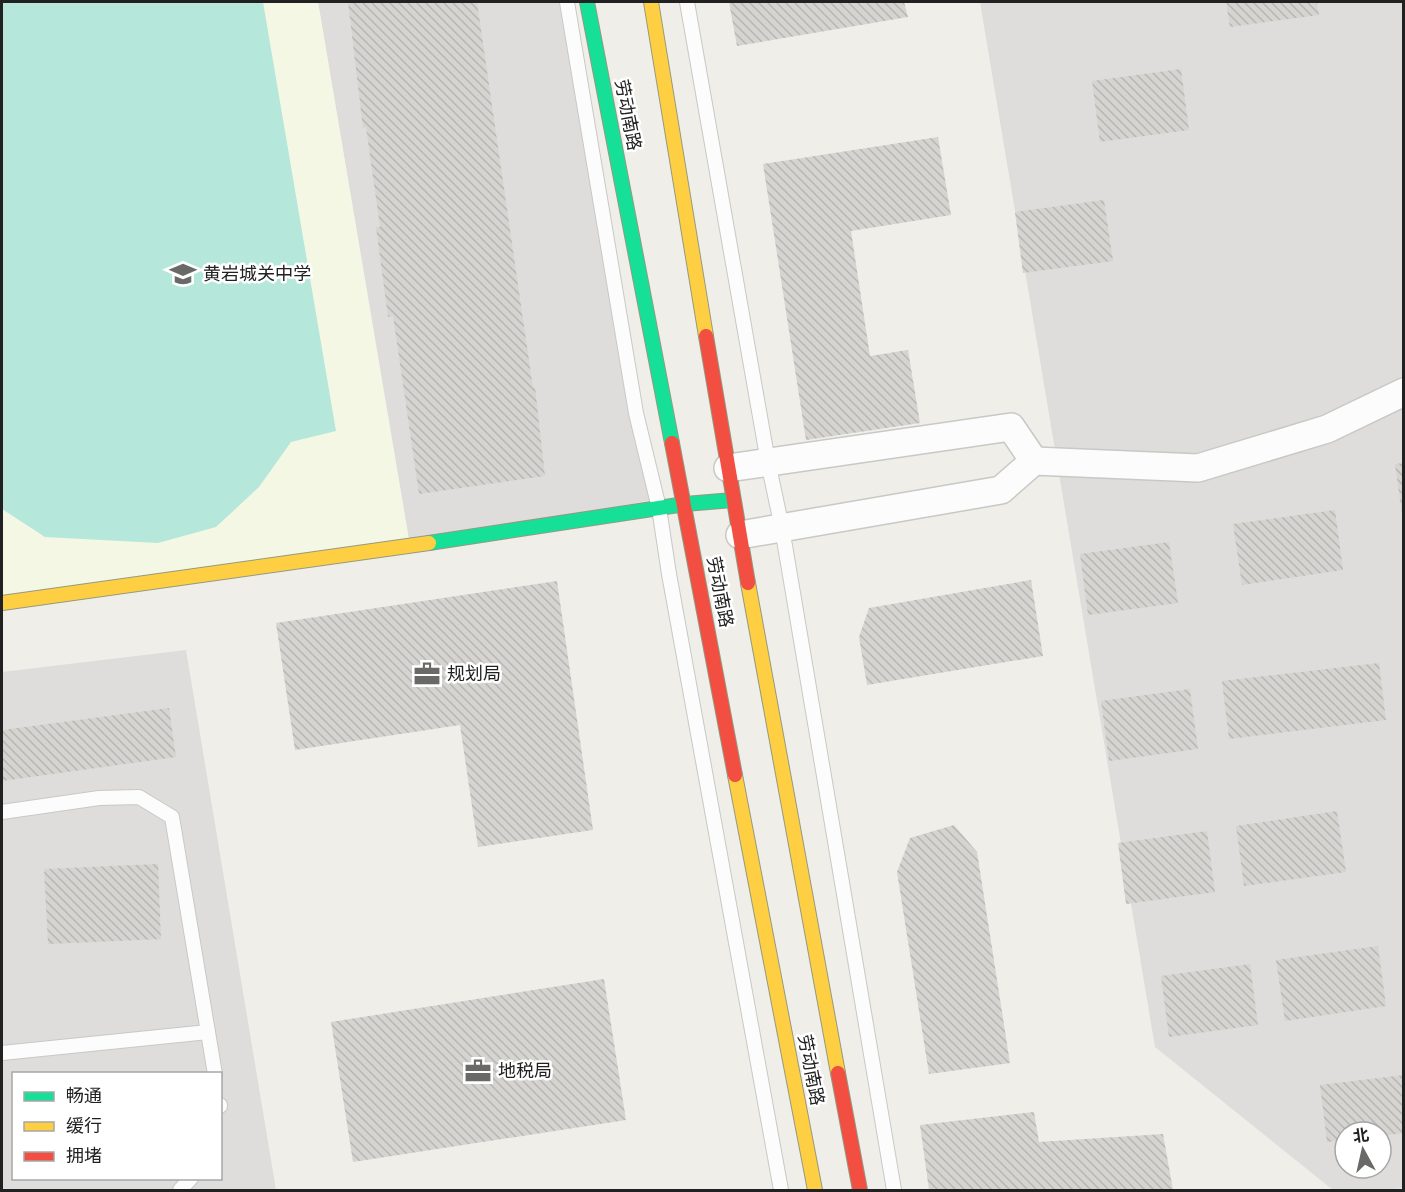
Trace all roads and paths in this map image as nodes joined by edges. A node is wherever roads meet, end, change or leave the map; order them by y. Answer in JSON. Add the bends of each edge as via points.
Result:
{"nodes":[{"id":1,"x":567,"y":2,"type":"edge"},
{"id":2,"x":587,"y":2,"type":"edge"},
{"id":3,"x":651,"y":2,"type":"edge"},
{"id":4,"x":687,"y":2,"type":"edge"},
{"id":5,"x":1404,"y":392,"type":"edge"},
{"id":6,"x":1034,"y":460,"type":"junction"},
{"id":7,"x":768,"y":462,"type":"junction"},
{"id":8,"x":728,"y":468,"type":"junction"},
{"id":9,"x":734,"y":500,"type":"junction"},
{"id":10,"x":685,"y":504,"type":"junction"},
{"id":11,"x":659,"y":508,"type":"junction"},
{"id":12,"x":782,"y":528,"type":"junction"},
{"id":13,"x":740,"y":535,"type":"junction"},
{"id":14,"x":2,"y":603,"type":"edge"},
{"id":15,"x":2,"y":812,"type":"edge"},
{"id":16,"x":208,"y":1032,"type":"junction"},
{"id":17,"x":2,"y":1053,"type":"edge"},
{"id":18,"x":215,"y":1072,"type":"edge"},
{"id":19,"x":781,"y":1191,"type":"edge"},
{"id":20,"x":815,"y":1191,"type":"edge"},
{"id":21,"x":860,"y":1191,"type":"edge"},
{"id":22,"x":894,"y":1191,"type":"edge"}],
"edges":[{"from":1,"to":11,"type":"lane","via":[[636,413]]},
{"from":2,"to":10,"type":"main road","name":"劳动南路"},
{"from":3,"to":8,"type":"main road","name":"劳动南路"},
{"from":4,"to":7,"type":"lane"},
{"from":5,"to":6,"type":"street","via":[[1327,429],[1198,468]]},
{"from":6,"to":7,"type":"street","via":[[1011,427]]},
{"from":6,"to":12,"type":"street","via":[[1001,490]]},
{"from":7,"to":8,"type":"street"},
{"from":7,"to":12,"type":"lane"},
{"from":8,"to":9,"type":"main road","name":"劳动南路"},
{"from":9,"to":10,"type":"main road"},
{"from":9,"to":13,"type":"main road","name":"劳动南路"},
{"from":10,"to":11,"type":"main road"},
{"from":10,"to":20,"type":"main road","name":"劳动南路"},
{"from":11,"to":14,"type":"main road"},
{"from":11,"to":19,"type":"lane"},
{"from":12,"to":13,"type":"street"},
{"from":12,"to":22,"type":"lane"},
{"from":13,"to":21,"type":"main road","name":"劳动南路"},
{"from":15,"to":16,"type":"lane","via":[[99,798],[139,797],[172,817]]},
{"from":16,"to":17,"type":"lane"},
{"from":16,"to":18,"type":"lane"}]}
